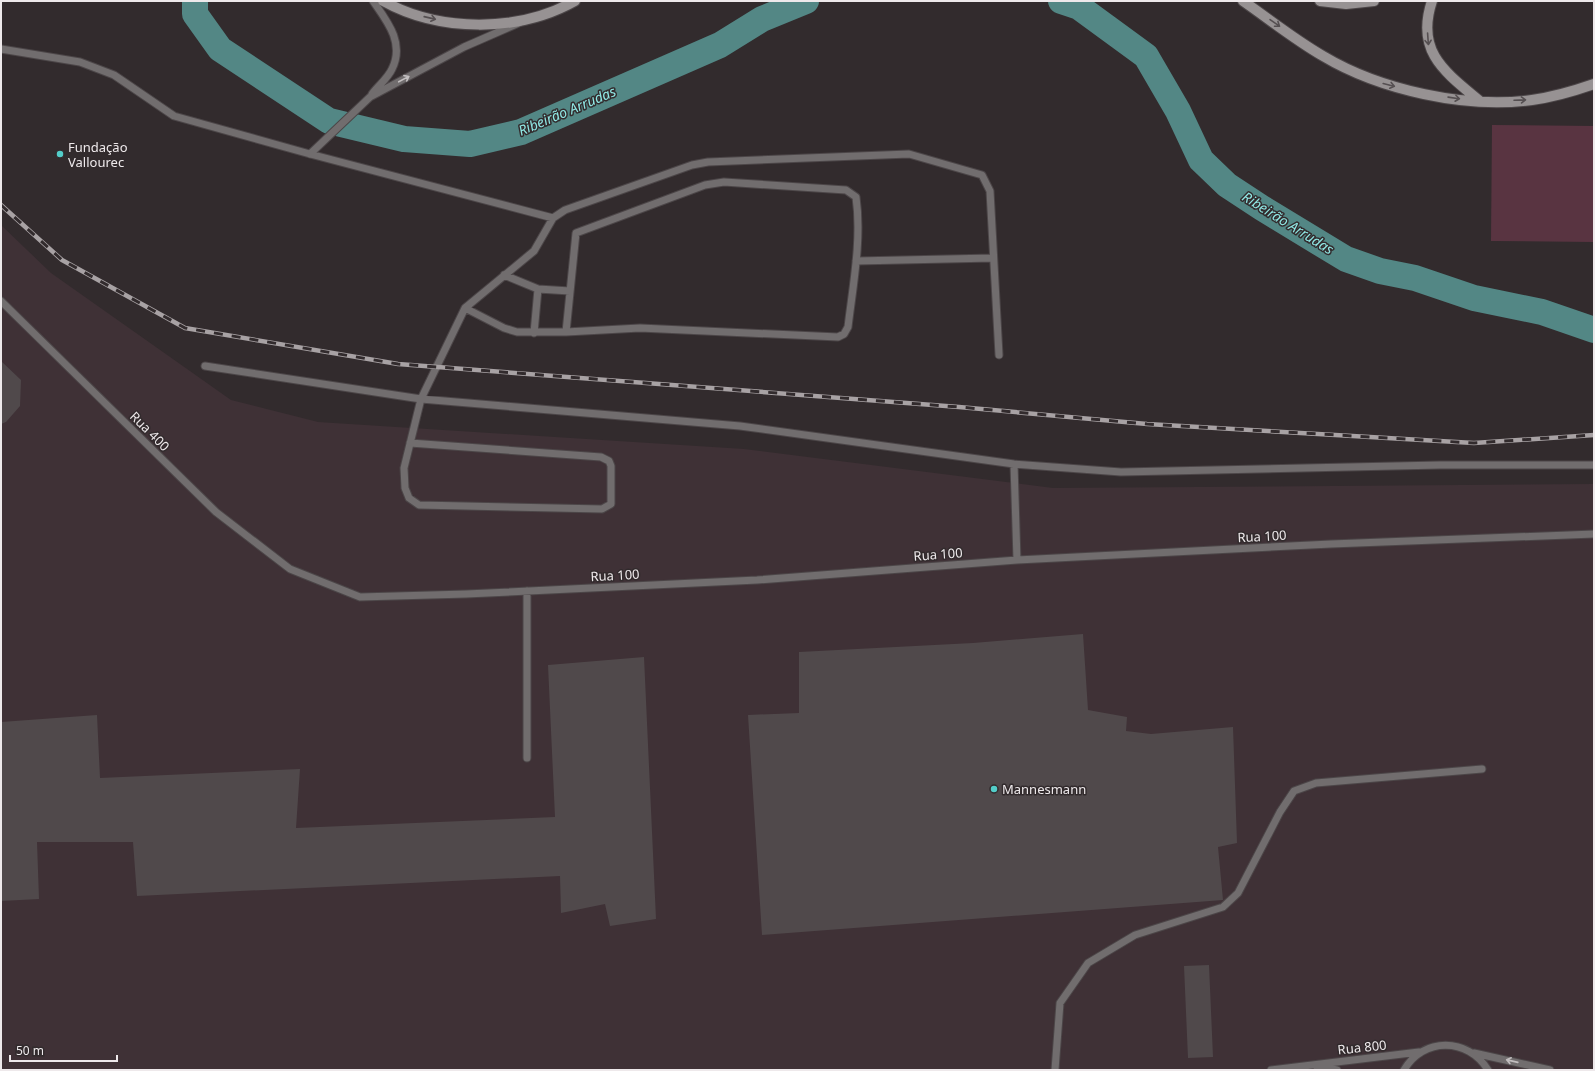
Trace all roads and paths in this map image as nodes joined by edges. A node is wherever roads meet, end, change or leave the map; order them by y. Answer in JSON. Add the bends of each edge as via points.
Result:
{"nodes":[{"id":1,"x":372,"y":1,"type":"edge"},
{"id":2,"x":382,"y":1,"type":"edge"},
{"id":3,"x":575,"y":1,"type":"edge"},
{"id":4,"x":1243,"y":1,"type":"edge"},
{"id":5,"x":1320,"y":1,"type":"edge"},
{"id":6,"x":1374,"y":1,"type":"edge"},
{"id":7,"x":1432,"y":1,"type":"edge"},
{"id":8,"x":524,"y":21,"type":"junction"},
{"id":9,"x":1,"y":49,"type":"edge"},
{"id":10,"x":1594,"y":84,"type":"edge"},
{"id":11,"x":370,"y":97,"type":"junction"},
{"id":12,"x":1481,"y":102,"type":"junction"},
{"id":13,"x":310,"y":154,"type":"junction"},
{"id":14,"x":553,"y":218,"type":"junction"},
{"id":15,"x":993,"y":258,"type":"junction"},
{"id":16,"x":856,"y":261,"type":"junction"},
{"id":17,"x":504,"y":275,"type":"junction"},
{"id":18,"x":538,"y":289,"type":"junction"},
{"id":19,"x":570,"y":291,"type":"junction"},
{"id":20,"x":1,"y":301,"type":"edge"},
{"id":21,"x":465,"y":308,"type":"junction"},
{"id":22,"x":566,"y":332,"type":"junction"},
{"id":23,"x":534,"y":333,"type":"junction"},
{"id":24,"x":999,"y":355,"type":"dead end"},
{"id":25,"x":205,"y":366,"type":"dead end"},
{"id":26,"x":421,"y":399,"type":"junction"},
{"id":27,"x":410,"y":443,"type":"junction"},
{"id":28,"x":1014,"y":464,"type":"junction"},
{"id":29,"x":1594,"y":465,"type":"edge"},
{"id":30,"x":1594,"y":534,"type":"edge"},
{"id":31,"x":1017,"y":560,"type":"junction"},
{"id":32,"x":290,"y":569,"type":"joint"},
{"id":33,"x":527,"y":591,"type":"junction"},
{"id":34,"x":527,"y":758,"type":"dead end"},
{"id":35,"x":1482,"y":770,"type":"dead end"},
{"id":36,"x":1419,"y":1052,"type":"junction"},
{"id":37,"x":1473,"y":1053,"type":"junction"},
{"id":38,"x":1308,"y":1065,"type":"junction"},
{"id":39,"x":1055,"y":1070,"type":"edge"},
{"id":40,"x":1270,"y":1070,"type":"edge"},
{"id":41,"x":1337,"y":1070,"type":"edge"},
{"id":42,"x":1404,"y":1070,"type":"edge"},
{"id":43,"x":1488,"y":1070,"type":"edge"},
{"id":44,"x":1550,"y":1070,"type":"edge"}],
"edges":[{"from":1,"to":11,"type":"lane","via":[[392,28],[397,50],[392,69]]},
{"from":2,"to":8,"type":"main road","one_way":true,"via":[[444,22],[487,24]]},
{"from":3,"to":8,"type":"main road"},
{"from":4,"to":12,"type":"main road","one_way":true,"via":[[1323,56],[1371,80],[1428,94]]},
{"from":5,"to":6,"type":"main road","via":[[1346,4]]},
{"from":7,"to":12,"type":"main road","one_way":true,"via":[[1427,17],[1428,46],[1445,72]]},
{"from":11,"to":8,"type":"lane","one_way":true,"via":[[464,47]]},
{"from":9,"to":13,"type":"lane","via":[[80,62],[114,75],[174,116]]},
{"from":12,"to":10,"type":"main road","one_way":true,"via":[[1532,100]]},
{"from":11,"to":13,"type":"lane"},
{"from":13,"to":14,"type":"lane"},
{"from":14,"to":15,"type":"lane","via":[[565,210],[692,165],[708,162],[909,154],[982,175],[990,191]]},
{"from":14,"to":17,"type":"lane","via":[[534,251]]},
{"from":15,"to":16,"type":"lane"},
{"from":15,"to":24,"type":"lane"},
{"from":16,"to":19,"type":"lane","via":[[857,202],[856,197],[846,190],[724,182],[706,185],[576,233]]},
{"from":16,"to":22,"type":"lane","via":[[848,327],[844,334],[838,337],[640,328]]},
{"from":17,"to":18,"type":"lane"},
{"from":17,"to":21,"type":"lane"},
{"from":18,"to":19,"type":"lane"},
{"from":18,"to":23,"type":"lane"},
{"from":19,"to":22,"type":"lane"},
{"from":20,"to":32,"type":"lane","name":"Rua 400","via":[[216,512]]},
{"from":21,"to":23,"type":"lane","via":[[504,328]]},
{"from":21,"to":26,"type":"lane"},
{"from":22,"to":23,"type":"lane"},
{"from":25,"to":26,"type":"lane"},
{"from":26,"to":27,"type":"lane"},
{"from":26,"to":28,"type":"lane","via":[[740,426]]},
{"from":27,"to":27,"type":"lane","via":[[601,457],[609,461],[611,466],[611,504],[602,509],[419,505],[409,498],[405,488],[404,468]]},
{"from":28,"to":29,"type":"lane","via":[[1121,472],[1440,465]]},
{"from":28,"to":31,"type":"lane"},
{"from":30,"to":31,"type":"lane","name":"Rua 100"},
{"from":31,"to":33,"type":"lane","name":"Rua 100","via":[[757,580]]},
{"from":32,"to":33,"type":"lane","name":"Rua 100","via":[[360,597]]},
{"from":33,"to":34,"type":"lane"},
{"from":35,"to":39,"type":"lane","via":[[1316,783],[1294,791],[1280,812],[1238,893],[1223,907],[1135,935],[1088,963],[1060,1002]]},
{"from":36,"to":37,"type":"lane","via":[[1432,1046],[1446,1044]]},
{"from":36,"to":38,"type":"lane","name":"Rua 800"},
{"from":36,"to":42,"type":"lane","via":[[1408,1062]]},
{"from":37,"to":43,"type":"lane"},
{"from":44,"to":37,"type":"lane","one_way":true},
{"from":38,"to":40,"type":"lane","name":"Rua 800"},
{"from":38,"to":41,"type":"lane","name":"Rua 800"}]}
